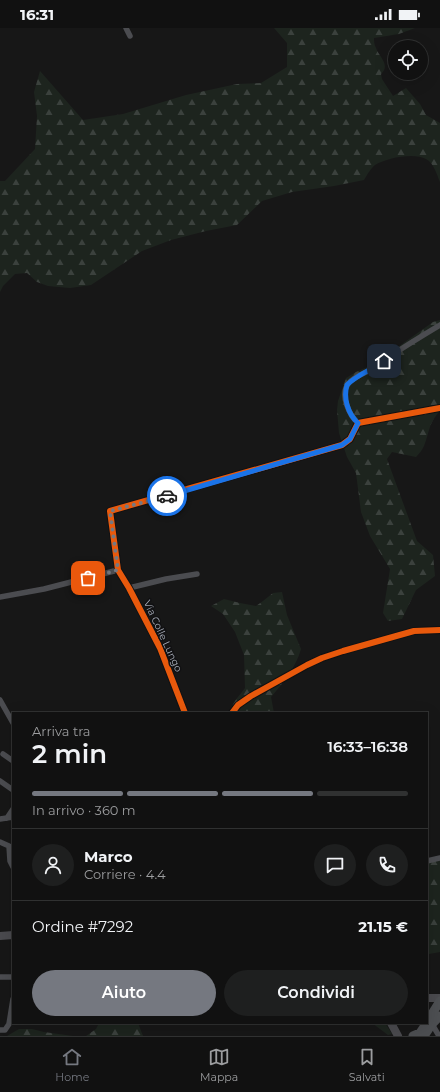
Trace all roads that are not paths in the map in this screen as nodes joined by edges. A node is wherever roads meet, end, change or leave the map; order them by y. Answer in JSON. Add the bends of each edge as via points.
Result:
{"nodes":[{"id":1,"x":126,"y":28,"type":"edge"},
{"id":2,"x":130,"y":36,"type":"dead end"},
{"id":3,"x":440,"y":326,"type":"edge"},
{"id":4,"x":440,"y":408,"type":"edge"},
{"id":5,"x":358,"y":423,"type":"junction"},
{"id":6,"x":118,"y":570,"type":"junction"},
{"id":7,"x":197,"y":574,"type":"dead end"},
{"id":8,"x":129,"y":588,"type":"junction"},
{"id":9,"x":0,"y":597,"type":"edge"},
{"id":10,"x":440,"y":630,"type":"edge"},
{"id":11,"x":0,"y":700,"type":"edge"},
{"id":12,"x":185,"y":712,"type":"edge"},
{"id":13,"x":233,"y":712,"type":"edge"},
{"id":14,"x":12,"y":721,"type":"edge"},
{"id":15,"x":3,"y":754,"type":"dead end"},
{"id":16,"x":12,"y":760,"type":"edge"},
{"id":17,"x":0,"y":781,"type":"edge"},
{"id":18,"x":12,"y":789,"type":"edge"},
{"id":19,"x":10,"y":818,"type":"edge"},
{"id":20,"x":0,"y":819,"type":"edge"},
{"id":21,"x":0,"y":842,"type":"edge"},
{"id":22,"x":440,"y":858,"type":"edge"},
{"id":23,"x":428,"y":861,"type":"edge"},
{"id":24,"x":12,"y":865,"type":"edge"},
{"id":25,"x":12,"y":935,"type":"edge"},
{"id":26,"x":0,"y":936,"type":"edge"},
{"id":27,"x":0,"y":977,"type":"edge"},
{"id":28,"x":12,"y":977,"type":"edge"},
{"id":29,"x":428,"y":998,"type":"edge"},
{"id":30,"x":440,"y":999,"type":"edge"},
{"id":31,"x":12,"y":1005,"type":"edge"},
{"id":32,"x":440,"y":1016,"type":"edge"},
{"id":33,"x":428,"y":1023,"type":"edge"},
{"id":34,"x":392,"y":1024,"type":"edge"},
{"id":35,"x":427,"y":1024,"type":"edge"},
{"id":36,"x":428,"y":1024,"type":"edge"},
{"id":37,"x":0,"y":1030,"type":"edge"},
{"id":38,"x":398,"y":1036,"type":"edge"},
{"id":39,"x":412,"y":1036,"type":"edge"},
{"id":40,"x":424,"y":1036,"type":"edge"},
{"id":41,"x":439,"y":1036,"type":"edge"}],
"edges":[{"from":1,"to":2,"type":"street"},
{"from":3,"to":5,"type":"street","via":[[372,370],[351,380],[347,385],[346,400],[351,416]]},
{"from":4,"to":5,"type":"street"},
{"from":5,"to":6,"type":"street","via":[[350,439],[342,445],[110,511]]},
{"from":6,"to":8,"type":"street","name":"Via Colle Lungo"},
{"from":6,"to":9,"type":"street","via":[[44,589]]},
{"from":7,"to":8,"type":"street"},
{"from":8,"to":12,"type":"street","name":"Via Colle Lungo","via":[[160,648]]},
{"from":10,"to":13,"type":"street","via":[[408,632],[322,658],[251,696],[238,704]]},
{"from":11,"to":14,"type":"street"},
{"from":15,"to":16,"type":"street"},
{"from":17,"to":18,"type":"street"},
{"from":19,"to":20,"type":"street"},
{"from":21,"to":24,"type":"street","via":[[8,846]]},
{"from":22,"to":23,"type":"street"},
{"from":25,"to":26,"type":"main road"},
{"from":27,"to":28,"type":"street"},
{"from":29,"to":30,"type":"main road"},
{"from":30,"to":33,"type":"main road"},
{"from":31,"to":37,"type":"street","via":[[8,1025],[4,1030]]},
{"from":32,"to":33,"type":"main road"},
{"from":33,"to":41,"type":"street"},
{"from":34,"to":38,"type":"main road"},
{"from":35,"to":39,"type":"main road"},
{"from":36,"to":40,"type":"main road"}]}
